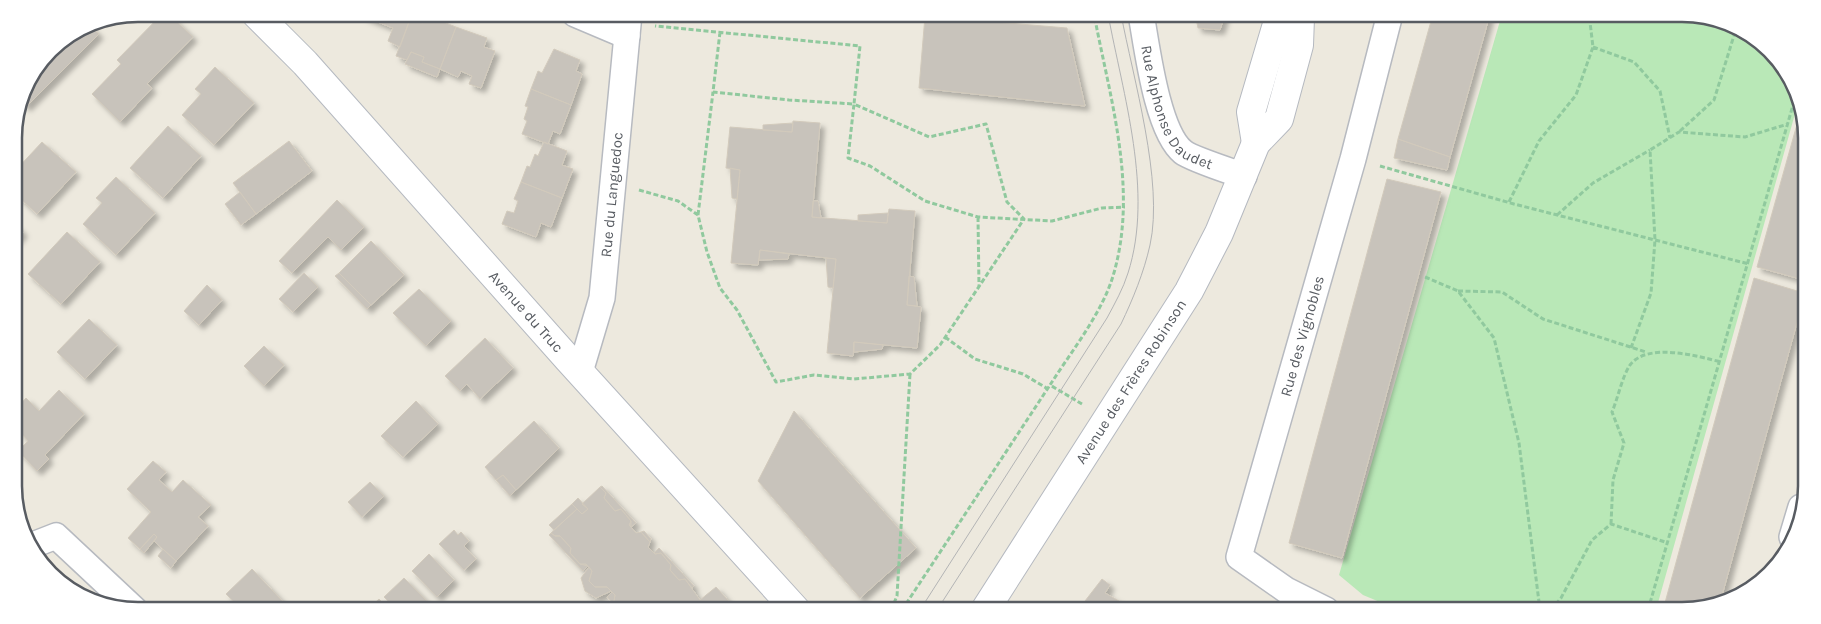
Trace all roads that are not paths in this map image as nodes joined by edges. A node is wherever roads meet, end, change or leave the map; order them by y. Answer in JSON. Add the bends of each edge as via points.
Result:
{"nodes":[{"id":1,"x":264,"y":22,"type":"edge"},
{"id":2,"x":614,"y":22,"type":"edge"},
{"id":3,"x":1143,"y":22,"type":"edge"},
{"id":4,"x":1278,"y":22,"type":"edge"},
{"id":5,"x":1300,"y":22,"type":"edge"},
{"id":6,"x":1388,"y":22,"type":"edge"},
{"id":7,"x":628,"y":25,"type":"edge"},
{"id":8,"x":1256,"y":143,"type":"junction"},
{"id":9,"x":1244,"y":176,"type":"junction"},
{"id":10,"x":580,"y":372,"type":"junction"},
{"id":11,"x":38,"y":543,"type":"edge"},
{"id":12,"x":127,"y":601,"type":"edge"},
{"id":13,"x":990,"y":601,"type":"edge"},
{"id":14,"x":1308,"y":601,"type":"edge"},
{"id":15,"x":788,"y":602,"type":"edge"}],
"edges":[{"from":1,"to":10,"type":"street","name":"Avenue du Truc","via":[[305,63]]},
{"from":2,"to":7,"type":"street"},
{"from":3,"to":9,"type":"street","name":"Rue Alphonse Daudet","via":[[1159,106],[1168,130],[1183,152]]},
{"from":4,"to":8,"type":"street","name":"Avenue des Frères Robinson","via":[[1252,112]]},
{"from":5,"to":8,"type":"street","name":"Avenue des Frères Robinson","via":[[1300,45],[1279,119]]},
{"from":6,"to":14,"type":"street","name":"Rue des Vignobles","via":[[1353,159],[1239,557],[1286,590]]},
{"from":7,"to":10,"type":"street","name":"Rue du Languedoc","via":[[602,298]]},
{"from":8,"to":9,"type":"street","name":"Avenue des Frères Robinson"},
{"from":9,"to":13,"type":"street","name":"Avenue des Frères Robinson","via":[[1220,233],[1189,291]]},
{"from":10,"to":15,"type":"street","name":"Avenue du Truc"},
{"from":11,"to":12,"type":"street","via":[[56,536]]}]}
